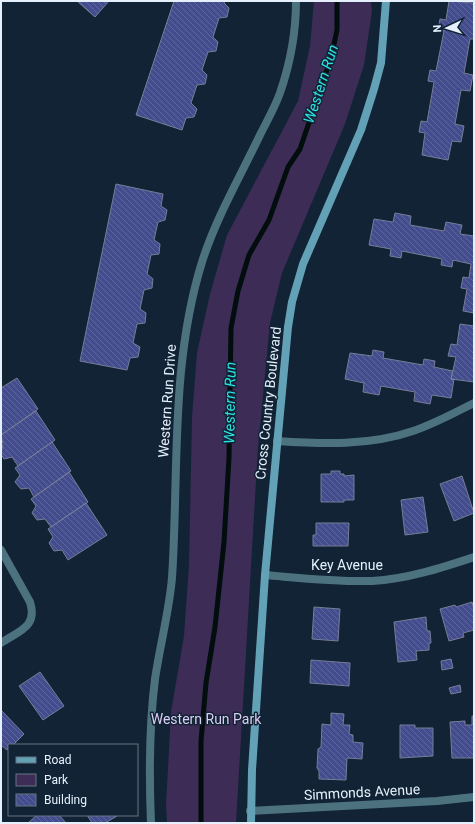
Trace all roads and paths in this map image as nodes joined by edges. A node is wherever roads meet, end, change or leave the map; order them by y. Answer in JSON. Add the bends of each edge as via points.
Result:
{"nodes":[{"id":1,"x":296,"y":1,"type":"edge"},
{"id":2,"x":386,"y":1,"type":"edge"},
{"id":3,"x":474,"y":403,"type":"edge"},
{"id":4,"x":277,"y":441,"type":"junction"},
{"id":5,"x":1,"y":550,"type":"edge"},
{"id":6,"x":474,"y":557,"type":"edge"},
{"id":7,"x":265,"y":575,"type":"junction"},
{"id":8,"x":1,"y":643,"type":"edge"},
{"id":9,"x":474,"y":797,"type":"edge"},
{"id":10,"x":250,"y":811,"type":"junction"},
{"id":11,"x":152,"y":823,"type":"edge"},
{"id":12,"x":250,"y":823,"type":"edge"}],
"edges":[{"from":1,"to":11,"type":"street","name":"Western Run Drive","via":[[289,62],[280,93],[216,223],[202,262],[184,340],[178,410],[172,579],[150,725],[149,782]]},
{"from":2,"to":4,"type":"main road","name":"Cross Country Boulevard","via":[[381,63],[374,89],[361,130],[303,264],[294,295],[288,327]]},
{"from":3,"to":4,"type":"street","via":[[414,431],[389,438],[340,443]]},
{"from":4,"to":7,"type":"main road","name":"Cross Country Boulevard"},
{"from":5,"to":8,"type":"street","via":[[30,602],[32,618],[29,624]]},
{"from":6,"to":7,"type":"street","name":"Key Avenue","via":[[415,574],[374,580],[331,581]]},
{"from":7,"to":10,"type":"main road","name":"Cross Country Boulevard"},
{"from":9,"to":10,"type":"street","name":"Simmonds Avenue"},
{"from":10,"to":12,"type":"main road","name":"Cross Country Boulevard"}]}
